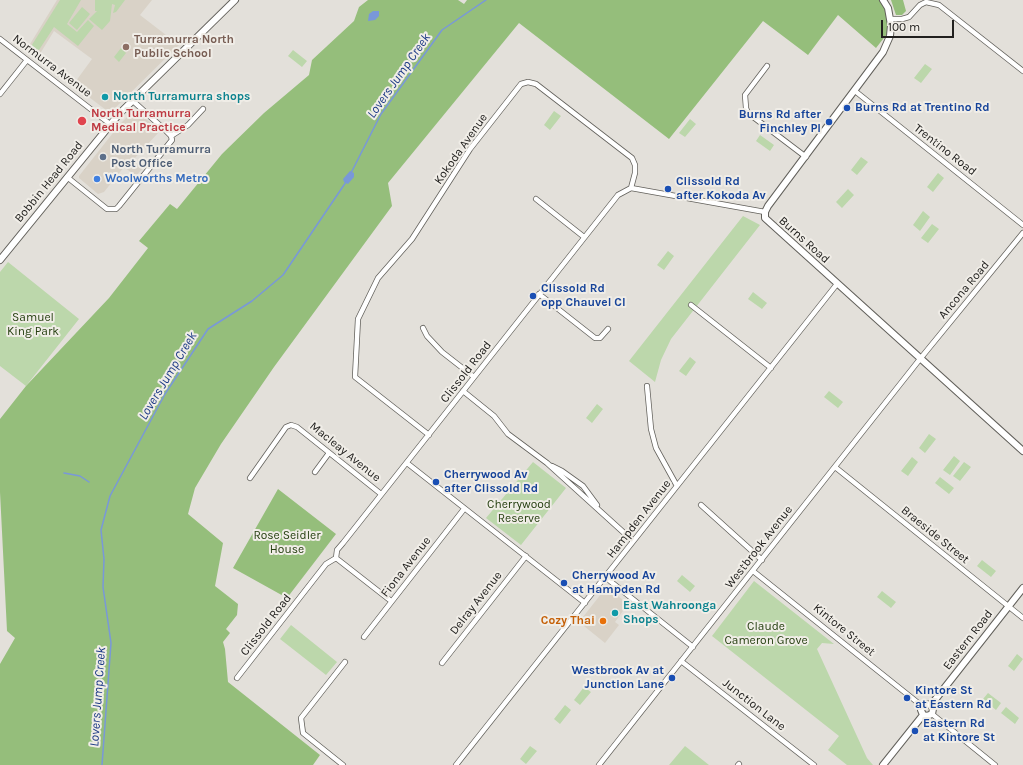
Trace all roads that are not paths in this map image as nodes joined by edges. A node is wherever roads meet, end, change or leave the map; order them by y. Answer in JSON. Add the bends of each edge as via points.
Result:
{"nodes":[{"id":1,"x":235,"y":0,"type":"edge"},
{"id":2,"x":883,"y":0,"type":"edge"},
{"id":3,"x":890,"y":19,"type":"junction"},
{"id":4,"x":0,"y":39,"type":"edge"},
{"id":5,"x":27,"y":60,"type":"junction"},
{"id":6,"x":767,"y":66,"type":"dead end"},
{"id":7,"x":1023,"y":71,"type":"edge"},
{"id":8,"x":855,"y":91,"type":"junction"},
{"id":9,"x":0,"y":94,"type":"edge"},
{"id":10,"x":133,"y":101,"type":"junction"},
{"id":11,"x":204,"y":109,"type":"dead end"},
{"id":12,"x":110,"y":124,"type":"junction"},
{"id":13,"x":171,"y":136,"type":"junction"},
{"id":14,"x":806,"y":157,"type":"junction"},
{"id":15,"x":67,"y":177,"type":"junction"},
{"id":16,"x":631,"y":188,"type":"junction"},
{"id":17,"x":536,"y":199,"type":"dead end"},
{"id":18,"x":765,"y":212,"type":"junction"},
{"id":19,"x":1023,"y":225,"type":"edge"},
{"id":20,"x":1023,"y":233,"type":"edge"},
{"id":21,"x":584,"y":237,"type":"junction"},
{"id":22,"x":0,"y":260,"type":"edge"},
{"id":23,"x":837,"y":284,"type":"junction"},
{"id":24,"x":539,"y":294,"type":"junction"},
{"id":25,"x":691,"y":305,"type":"dead end"},
{"id":26,"x":423,"y":328,"type":"dead end"},
{"id":27,"x":608,"y":329,"type":"dead end"},
{"id":28,"x":920,"y":359,"type":"junction"},
{"id":29,"x":771,"y":368,"type":"junction"},
{"id":30,"x":474,"y":377,"type":"junction"},
{"id":31,"x":646,"y":386,"type":"dead end"},
{"id":32,"x":464,"y":391,"type":"junction"},
{"id":33,"x":429,"y":435,"type":"junction"},
{"id":34,"x":1023,"y":451,"type":"edge"},
{"id":35,"x":329,"y":453,"type":"junction"},
{"id":36,"x":407,"y":463,"type":"junction"},
{"id":37,"x":835,"y":467,"type":"junction"},
{"id":38,"x":315,"y":472,"type":"dead end"},
{"id":39,"x":250,"y":478,"type":"dead end"},
{"id":40,"x":677,"y":486,"type":"junction"},
{"id":41,"x":382,"y":494,"type":"junction"},
{"id":42,"x":701,"y":505,"type":"dead end"},
{"id":43,"x":464,"y":509,"type":"junction"},
{"id":44,"x":633,"y":542,"type":"junction"},
{"id":45,"x":526,"y":556,"type":"junction"},
{"id":46,"x":336,"y":558,"type":"junction"},
{"id":47,"x":762,"y":560,"type":"junction"},
{"id":48,"x":753,"y":571,"type":"junction"},
{"id":49,"x":605,"y":577,"type":"junction"},
{"id":50,"x":1023,"y":588,"type":"edge"},
{"id":51,"x":391,"y":601,"type":"junction"},
{"id":52,"x":584,"y":603,"type":"junction"},
{"id":53,"x":1009,"y":606,"type":"junction"},
{"id":54,"x":1023,"y":618,"type":"edge"},
{"id":55,"x":364,"y":637,"type":"dead end"},
{"id":56,"x":693,"y":647,"type":"junction"},
{"id":57,"x":682,"y":661,"type":"junction"},
{"id":58,"x":345,"y":662,"type":"dead end"},
{"id":59,"x":442,"y":663,"type":"dead end"},
{"id":60,"x":237,"y":678,"type":"dead end"},
{"id":61,"x":931,"y":705,"type":"junction"},
{"id":62,"x":922,"y":706,"type":"junction"},
{"id":63,"x":932,"y":714,"type":"junction"},
{"id":64,"x":923,"y":715,"type":"junction"},
{"id":65,"x":343,"y":765,"type":"edge"},
{"id":66,"x":456,"y":765,"type":"edge"},
{"id":67,"x":599,"y":765,"type":"edge"},
{"id":68,"x":814,"y":765,"type":"edge"},
{"id":69,"x":883,"y":765,"type":"edge"},
{"id":70,"x":995,"y":765,"type":"edge"}],
"edges":[{"from":1,"to":10,"type":"main road","name":"Bobbin Head Road"},
{"from":2,"to":3,"type":"main road","name":"Burns Road"},
{"from":3,"to":7,"type":"street","via":[[909,17],[926,2],[939,5]]},
{"from":3,"to":8,"type":"main road","name":"Burns Road","via":[[890,36],[883,52]]},
{"from":4,"to":5,"type":"street","name":"Normurra Avenue"},
{"from":5,"to":9,"type":"street"},
{"from":5,"to":12,"type":"street","name":"Normurra Avenue"},
{"from":6,"to":14,"type":"street","via":[[745,95],[748,113]]},
{"from":8,"to":14,"type":"main road","name":"Burns Road"},
{"from":8,"to":19,"type":"street","name":"Trentino Road"},
{"from":10,"to":12,"type":"main road","name":"Bobbin Head Road"},
{"from":10,"to":13,"type":"street"},
{"from":11,"to":13,"type":"street","via":[[188,125]]},
{"from":12,"to":15,"type":"main road","name":"Bobbin Head Road"},
{"from":13,"to":15,"type":"street","via":[[172,140],[167,147],[116,209],[104,206]]},
{"from":14,"to":18,"type":"main road","name":"Burns Road"},
{"from":15,"to":22,"type":"main road","name":"Bobbin Head Road"},
{"from":16,"to":18,"type":"street"},
{"from":16,"to":21,"type":"street","name":"Clissold Road","via":[[618,195]]},
{"from":16,"to":33,"type":"street","name":"Kokoda Avenue","via":[[635,173],[632,158],[536,84],[521,84],[470,150],[412,239],[378,278],[358,319],[355,377]]},
{"from":17,"to":21,"type":"street"},
{"from":18,"to":23,"type":"main road","name":"Burns Road","via":[[767,222]]},
{"from":20,"to":28,"type":"street","name":"Ancona Road"},
{"from":21,"to":24,"type":"street","name":"Clissold Road"},
{"from":23,"to":28,"type":"main road","name":"Burns Road"},
{"from":23,"to":29,"type":"street","name":"Hampden Avenue"},
{"from":24,"to":27,"type":"street","via":[[595,338],[600,338]]},
{"from":24,"to":30,"type":"street","name":"Clissold Road"},
{"from":25,"to":29,"type":"street"},
{"from":26,"to":30,"type":"street","via":[[442,352]]},
{"from":28,"to":34,"type":"main road","name":"Burns Road"},
{"from":28,"to":37,"type":"street","name":"Westbrook Avenue"},
{"from":29,"to":40,"type":"street","name":"Hampden Avenue"},
{"from":30,"to":32,"type":"street","name":"Clissold Road"},
{"from":31,"to":40,"type":"street","via":[[656,448]]},
{"from":32,"to":33,"type":"street","name":"Clissold Road"},
{"from":32,"to":44,"type":"street","via":[[494,416],[508,434],[583,486],[604,515]]},
{"from":33,"to":36,"type":"street","name":"Clissold Road"},
{"from":35,"to":38,"type":"street"},
{"from":35,"to":39,"type":"street","name":"Macleay Avenue","via":[[291,425],[286,427]]},
{"from":35,"to":41,"type":"street","name":"Macleay Avenue"},
{"from":36,"to":41,"type":"street","name":"Clissold Road"},
{"from":36,"to":43,"type":"street"},
{"from":37,"to":47,"type":"street","name":"Westbrook Avenue"},
{"from":37,"to":53,"type":"street","name":"Braeside Street"},
{"from":40,"to":44,"type":"street","name":"Hampden Avenue"},
{"from":41,"to":46,"type":"street","name":"Clissold Road","via":[[337,550]]},
{"from":42,"to":47,"type":"street"},
{"from":43,"to":45,"type":"street"},
{"from":43,"to":51,"type":"street","name":"Fiona Avenue"},
{"from":44,"to":49,"type":"street","name":"Hampden Avenue"},
{"from":45,"to":52,"type":"street"},
{"from":45,"to":59,"type":"street","name":"Delray Avenue"},
{"from":46,"to":51,"type":"street"},
{"from":46,"to":60,"type":"street","name":"Clissold Road","via":[[326,564]]},
{"from":47,"to":48,"type":"street","name":"Westbrook Avenue"},
{"from":48,"to":56,"type":"street","name":"Westbrook Avenue"},
{"from":48,"to":62,"type":"street","name":"Kintore Street"},
{"from":49,"to":52,"type":"street","name":"Hampden Avenue"},
{"from":49,"to":56,"type":"street"},
{"from":50,"to":53,"type":"main road","name":"Eastern Road"},
{"from":51,"to":55,"type":"street","name":"Fiona Avenue"},
{"from":52,"to":66,"type":"street","name":"Hampden Avenue"},
{"from":53,"to":54,"type":"street","name":"Braeside Street"},
{"from":53,"to":61,"type":"main road","name":"Eastern Road"},
{"from":56,"to":57,"type":"street","name":"Westbrook Avenue"},
{"from":57,"to":67,"type":"street","name":"Westbrook Avenue"},
{"from":57,"to":68,"type":"street","name":"Junction Lane"},
{"from":58,"to":65,"type":"street","via":[[301,718],[302,733]]},
{"from":61,"to":62,"type":"main road"},
{"from":61,"to":63,"type":"main road"},
{"from":62,"to":64,"type":"main road"},
{"from":63,"to":64,"type":"main road"},
{"from":63,"to":70,"type":"street"},
{"from":64,"to":69,"type":"main road"}]}
